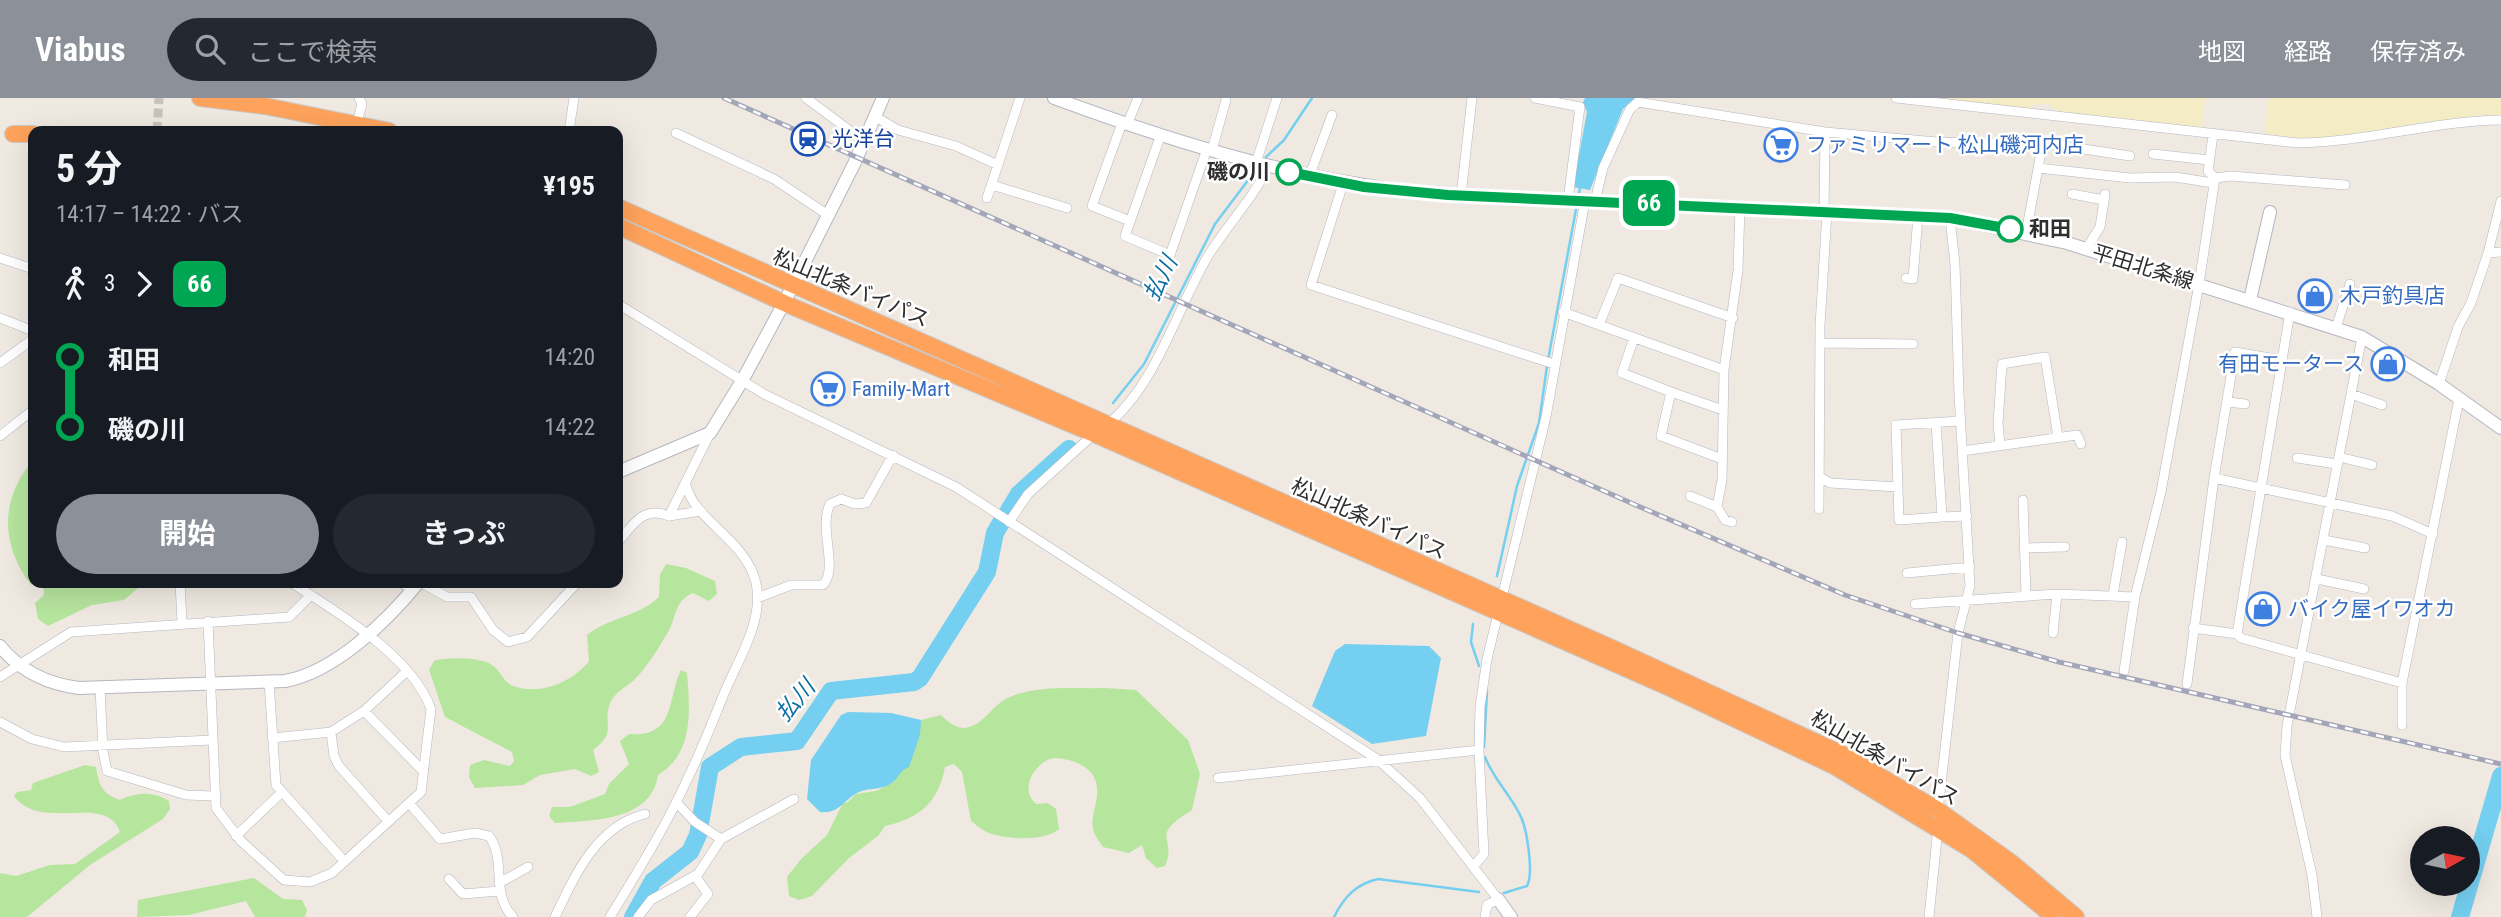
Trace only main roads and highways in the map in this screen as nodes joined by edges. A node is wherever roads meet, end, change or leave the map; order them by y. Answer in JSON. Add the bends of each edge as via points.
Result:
{"nodes":[{"id":1,"x":200,"y":98,"type":"edge"},
{"id":2,"x":883,"y":98,"type":"edge"},
{"id":3,"x":1054,"y":98,"type":"edge"},
{"id":4,"x":351,"y":126,"type":"edge"},
{"id":5,"x":13,"y":134,"type":"dead end"},
{"id":6,"x":28,"y":134,"type":"edge"},
{"id":7,"x":623,"y":209,"type":"edge"},
{"id":8,"x":2270,"y":212,"type":"dead end"},
{"id":9,"x":623,"y":228,"type":"edge"},
{"id":10,"x":792,"y":286,"type":"junction"},
{"id":11,"x":2250,"y":300,"type":"junction"},
{"id":12,"x":785,"y":303,"type":"junction"},
{"id":13,"x":2501,"y":428,"type":"edge"},
{"id":14,"x":1100,"y":430,"type":"junction"},
{"id":15,"x":623,"y":470,"type":"edge"},
{"id":16,"x":410,"y":588,"type":"edge"},
{"id":17,"x":1501,"y":607,"type":"junction"},
{"id":18,"x":0,"y":646,"type":"edge"},
{"id":19,"x":1498,"y":899,"type":"road end"},
{"id":20,"x":1511,"y":917,"type":"edge"},
{"id":21,"x":2054,"y":917,"type":"edge"},
{"id":22,"x":2076,"y":917,"type":"edge"}],
"edges":[{"from":1,"to":4,"type":"highway","via":[[265,106]]},
{"from":2,"to":10,"type":"main road"},
{"from":3,"to":11,"type":"main road","name":"平田北条線","via":[[1160,136],[1343,184],[1461,196],[1950,218],[2086,249]]},
{"from":5,"to":6,"type":"highway"},
{"from":7,"to":10,"type":"highway","name":"松山北条バイパス"},
{"from":8,"to":11,"type":"main road"},
{"from":9,"to":12,"type":"highway","name":"松山北条バイパス"},
{"from":10,"to":12,"type":"main road"},
{"from":10,"to":14,"type":"highway","name":"松山北条バイパス","via":[[877,321]]},
{"from":11,"to":13,"type":"main road","name":"平田北条線","via":[[2362,337]]},
{"from":12,"to":14,"type":"highway","name":"松山北条バイパス"},
{"from":12,"to":15,"type":"main road","via":[[710,433]]},
{"from":14,"to":17,"type":"highway","name":"松山北条バイパス"},
{"from":16,"to":18,"type":"main road","via":[[367,633],[322,669],[269,682],[100,688],[58,685],[18,664]]},
{"from":17,"to":21,"type":"highway","name":"松山北条バイパス","via":[[1824,762],[1972,850]]},
{"from":17,"to":22,"type":"highway","name":"松山北条バイパス","via":[[1793,729],[1842,754],[1938,810]]},
{"from":19,"to":20,"type":"main road"}]}
